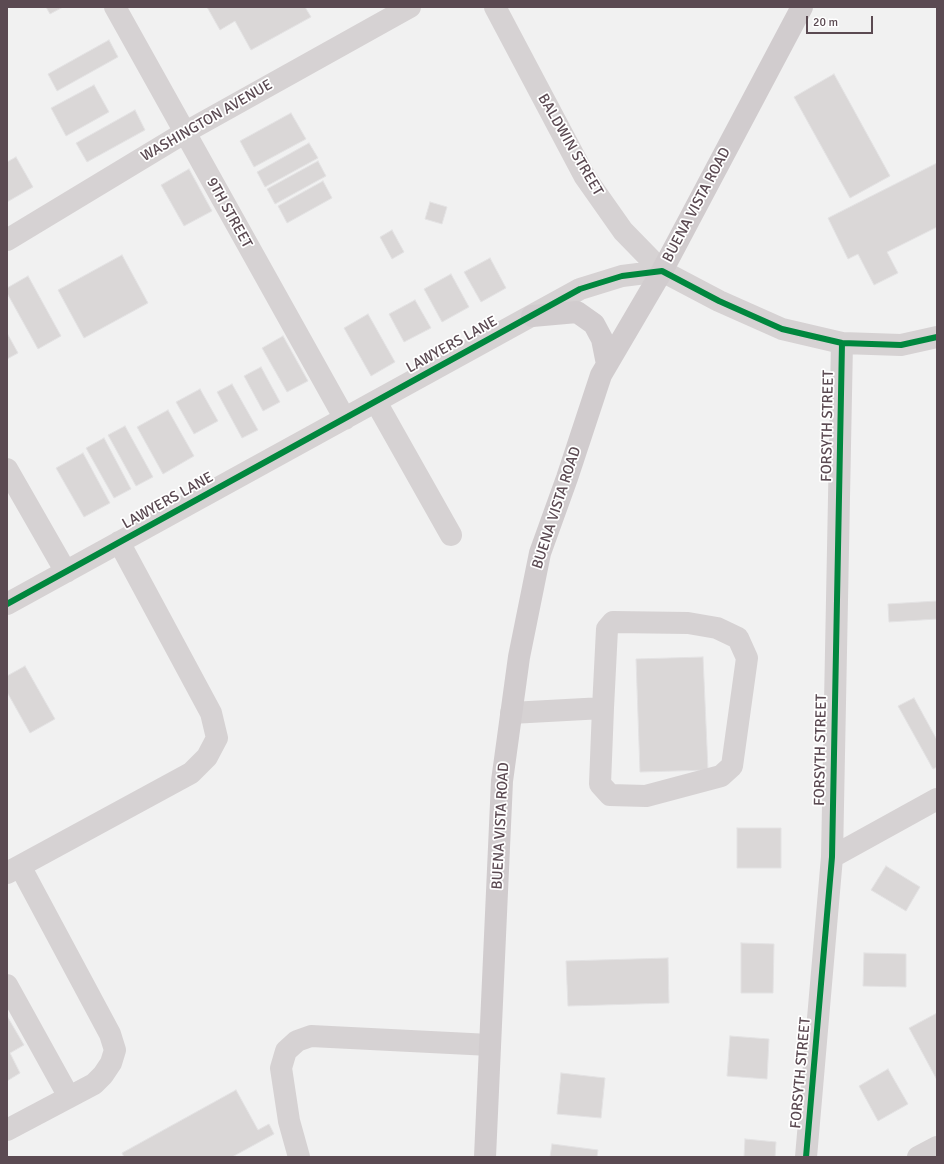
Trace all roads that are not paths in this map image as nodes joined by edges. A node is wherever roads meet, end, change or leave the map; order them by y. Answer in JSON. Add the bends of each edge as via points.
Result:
{"nodes":[{"id":1,"x":114,"y":7,"type":"edge"},
{"id":2,"x":410,"y":7,"type":"edge"},
{"id":3,"x":495,"y":7,"type":"edge"},
{"id":4,"x":803,"y":8,"type":"edge"},
{"id":5,"x":184,"y":133,"type":"junction"},
{"id":6,"x":7,"y":240,"type":"edge"},
{"id":7,"x":662,"y":271,"type":"junction"},
{"id":8,"x":532,"y":316,"type":"junction"},
{"id":9,"x":937,"y":337,"type":"edge"},
{"id":10,"x":842,"y":343,"type":"junction"},
{"id":11,"x":608,"y":364,"type":"junction"},
{"id":12,"x":376,"y":402,"type":"junction"},
{"id":13,"x":345,"y":419,"type":"junction"},
{"id":14,"x":7,"y":469,"type":"edge"},
{"id":15,"x":450,"y":535,"type":"dead end"},
{"id":16,"x":120,"y":542,"type":"junction"},
{"id":17,"x":66,"y":572,"type":"junction"},
{"id":18,"x":7,"y":604,"type":"edge"},
{"id":19,"x":603,"y":708,"type":"junction"},
{"id":20,"x":511,"y":713,"type":"junction"},
{"id":21,"x":937,"y":799,"type":"edge"},
{"id":22,"x":832,"y":857,"type":"junction"},
{"id":23,"x":14,"y":870,"type":"edge"},
{"id":24,"x":7,"y":985,"type":"edge"},
{"id":25,"x":490,"y":1045,"type":"junction"},
{"id":26,"x":69,"y":1097,"type":"junction"},
{"id":27,"x":7,"y":1130,"type":"edge"},
{"id":28,"x":937,"y":1147,"type":"edge"},
{"id":29,"x":299,"y":1157,"type":"edge"},
{"id":30,"x":485,"y":1157,"type":"edge"},
{"id":31,"x":806,"y":1157,"type":"edge"},
{"id":32,"x":918,"y":1157,"type":"edge"}],
"edges":[{"from":1,"to":5,"type":"street","name":"9TH STREET"},
{"from":2,"to":5,"type":"street","name":"WASHINGTON AVENUE"},
{"from":3,"to":7,"type":"street","name":"BALDWIN STREET","via":[[585,177],[623,230]]},
{"from":4,"to":7,"type":"main road","name":"BUENA VISTA ROAD"},
{"from":5,"to":6,"type":"street","name":"WASHINGTON AVENUE"},
{"from":5,"to":13,"type":"street","name":"9TH STREET"},
{"from":7,"to":8,"type":"street","name":"LAWYERS LANE","via":[[622,276],[580,289]]},
{"from":7,"to":10,"type":"street","via":[[719,301],[782,329]]},
{"from":7,"to":11,"type":"main road","name":"BUENA VISTA ROAD"},
{"from":8,"to":11,"type":"main road","via":[[577,312],[594,324],[602,339]]},
{"from":8,"to":12,"type":"street","name":"LAWYERS LANE"},
{"from":9,"to":10,"type":"street","via":[[901,345]]},
{"from":10,"to":22,"type":"street","name":"FORSYTH STREET"},
{"from":11,"to":20,"type":"main road","name":"BUENA VISTA ROAD","via":[[601,375],[568,478],[540,553],[519,657]]},
{"from":12,"to":13,"type":"street","name":"LAWYERS LANE"},
{"from":12,"to":15,"type":"street"},
{"from":13,"to":16,"type":"street","name":"LAWYERS LANE"},
{"from":14,"to":17,"type":"street"},
{"from":16,"to":17,"type":"street","name":"LAWYERS LANE"},
{"from":16,"to":23,"type":"street","via":[[211,713],[217,738],[207,757],[191,773]]},
{"from":17,"to":18,"type":"street","name":"LAWYERS LANE"},
{"from":19,"to":19,"type":"street","via":[[607,630],[613,622],[688,623],[717,628],[738,638],[747,658],[732,766],[721,776],[646,796],[610,795],[600,784]]},
{"from":19,"to":20,"type":"street"},
{"from":20,"to":25,"type":"main road","name":"BUENA VISTA ROAD","via":[[502,781]]},
{"from":21,"to":22,"type":"street"},
{"from":22,"to":31,"type":"street","name":"FORSYTH STREET"},
{"from":23,"to":26,"type":"street","via":[[110,1034],[115,1050],[103,1075],[94,1084]]},
{"from":24,"to":26,"type":"street"},
{"from":25,"to":29,"type":"street","via":[[311,1036],[297,1041],[286,1051],[280,1068],[289,1121]]},
{"from":25,"to":30,"type":"main road","name":"BUENA VISTA ROAD"},
{"from":26,"to":27,"type":"street"},
{"from":28,"to":32,"type":"street"}]}
